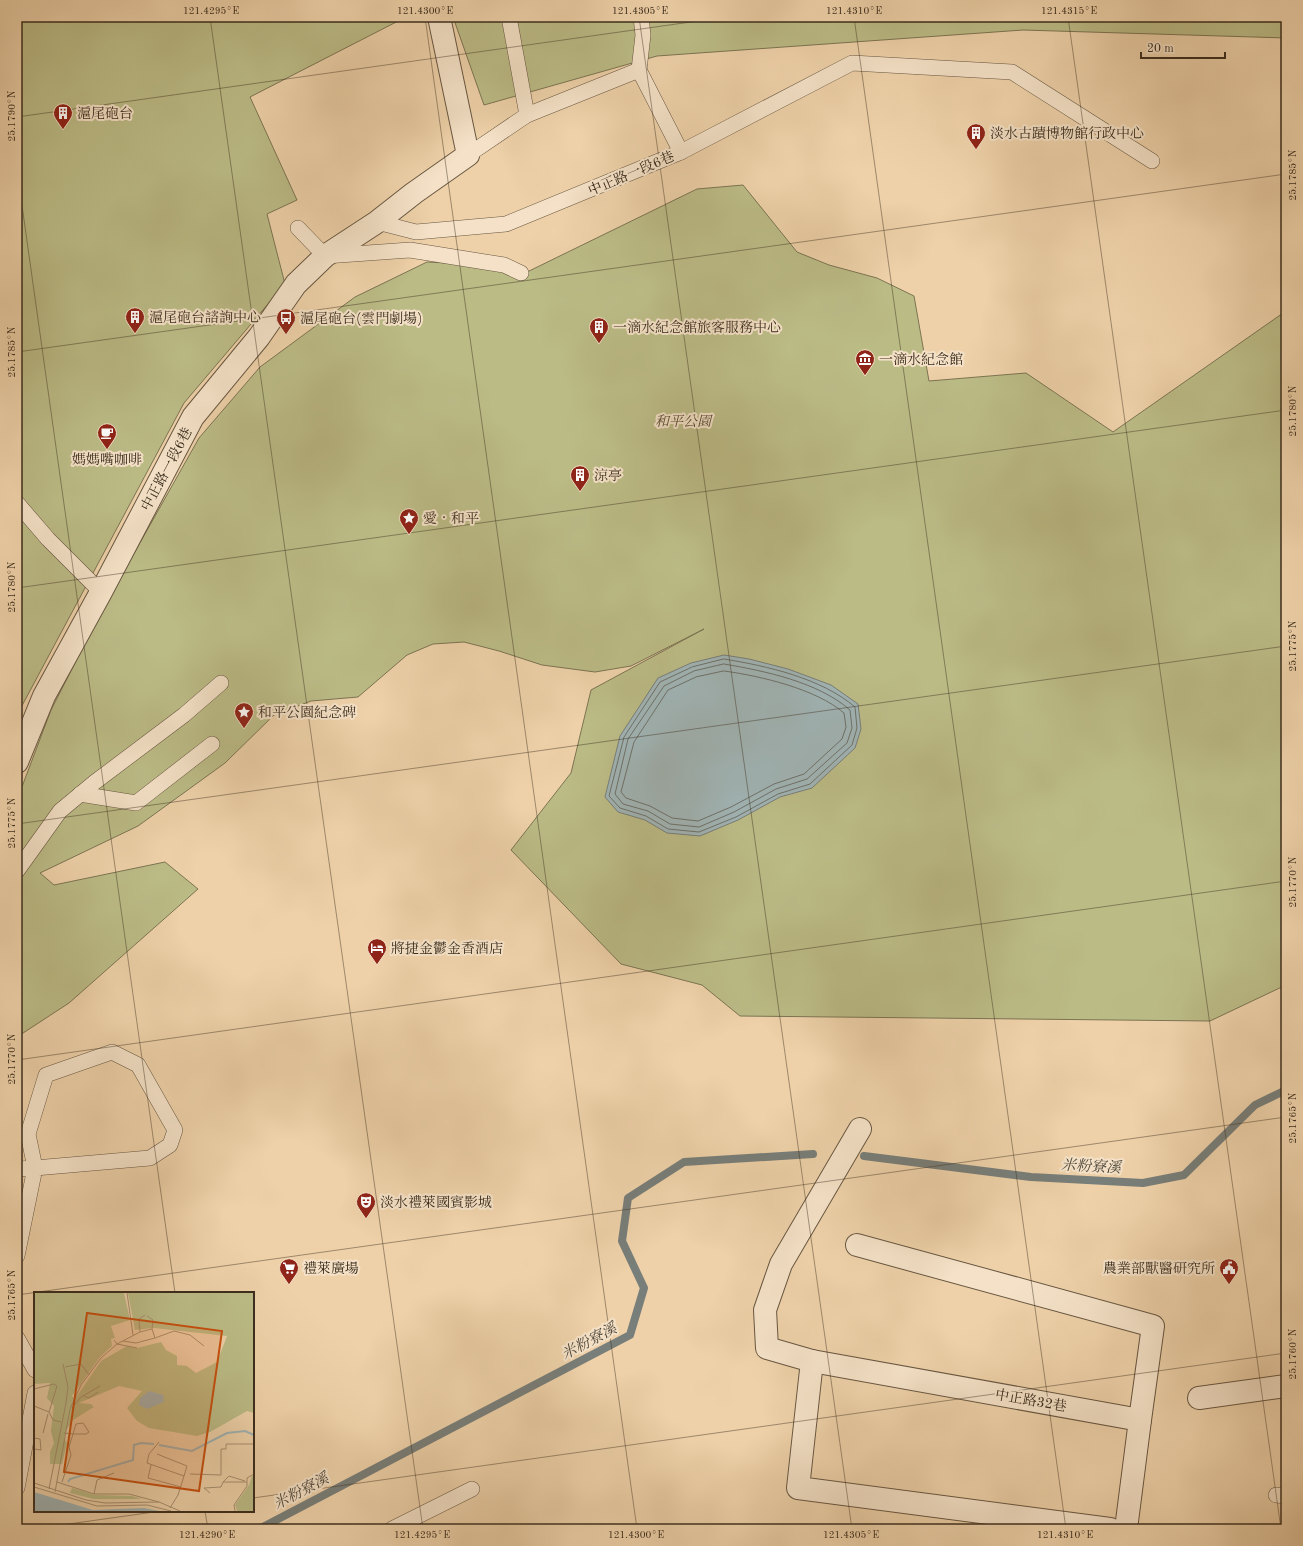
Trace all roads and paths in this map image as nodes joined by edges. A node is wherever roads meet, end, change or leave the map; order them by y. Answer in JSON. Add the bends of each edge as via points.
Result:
{"nodes":[{"id":1,"x":439,"y":17,"type":"edge"},
{"id":2,"x":509,"y":17,"type":"edge"},
{"id":3,"x":641,"y":17,"type":"edge"},
{"id":4,"x":639,"y":70,"type":"junction"},
{"id":5,"x":527,"y":115,"type":"junction"},
{"id":6,"x":681,"y":152,"type":"junction"},
{"id":7,"x":468,"y":155,"type":"junction"},
{"id":8,"x":1152,"y":161,"type":"dead end"},
{"id":9,"x":377,"y":222,"type":"junction"},
{"id":10,"x":298,"y":228,"type":"dead end"},
{"id":11,"x":325,"y":256,"type":"junction"},
{"id":12,"x":521,"y":272,"type":"dead end"},
{"id":13,"x":17,"y":503,"type":"edge"},
{"id":14,"x":101,"y":592,"type":"junction"},
{"id":15,"x":221,"y":683,"type":"dead end"},
{"id":16,"x":212,"y":744,"type":"dead end"},
{"id":17,"x":17,"y":762,"type":"edge"},
{"id":18,"x":80,"y":794,"type":"junction"},
{"id":19,"x":17,"y":871,"type":"edge"},
{"id":20,"x":860,"y":1129,"type":"dead end"},
{"id":21,"x":35,"y":1168,"type":"junction"},
{"id":22,"x":17,"y":1169,"type":"edge"},
{"id":23,"x":857,"y":1245,"type":"dead end"},
{"id":24,"x":17,"y":1256,"type":"edge"},
{"id":25,"x":17,"y":1338,"type":"edge"},
{"id":26,"x":812,"y":1361,"type":"junction"},
{"id":27,"x":34,"y":1368,"type":"edge"},
{"id":28,"x":1286,"y":1386,"type":"edge"},
{"id":29,"x":34,"y":1398,"type":"edge"},
{"id":30,"x":1199,"y":1398,"type":"dead end"},
{"id":31,"x":1140,"y":1420,"type":"junction"},
{"id":32,"x":17,"y":1488,"type":"edge"},
{"id":33,"x":472,"y":1488,"type":"dead end"},
{"id":34,"x":392,"y":1529,"type":"edge"},
{"id":35,"x":1110,"y":1529,"type":"edge"},
{"id":36,"x":1126,"y":1529,"type":"edge"}],
"edges":[{"from":1,"to":7,"type":"street"},
{"from":2,"to":5,"type":"lane"},
{"from":3,"to":4,"type":"lane","via":[[643,35]]},
{"from":4,"to":5,"type":"lane","name":"中正路一段6巷"},
{"from":4,"to":6,"type":"lane","name":"中正路一段6巷"},
{"from":5,"to":7,"type":"lane","name":"中正路一段6巷"},
{"from":6,"to":8,"type":"lane","via":[[852,63],[1012,72]]},
{"from":6,"to":9,"type":"lane","name":"中正路一段6巷","via":[[506,224],[416,232]]},
{"from":7,"to":9,"type":"street","name":"中正路一段6巷"},
{"from":9,"to":11,"type":"street","name":"中正路一段6巷"},
{"from":10,"to":11,"type":"lane"},
{"from":11,"to":12,"type":"lane","via":[[410,250],[504,265]]},
{"from":11,"to":14,"type":"street","name":"中正路一段6巷","via":[[296,284],[259,337],[193,417]]},
{"from":13,"to":14,"type":"lane","via":[[48,540]]},
{"from":14,"to":17,"type":"street","name":"中正路一段6巷","via":[[44,696]]},
{"from":15,"to":18,"type":"lane","via":[[184,715]]},
{"from":16,"to":18,"type":"lane","via":[[136,803]]},
{"from":18,"to":19,"type":"lane","via":[[60,811]]},
{"from":20,"to":26,"type":"street","name":"中正路32巷","via":[[781,1264],[765,1310],[767,1348]]},
{"from":21,"to":21,"type":"lane","via":[[150,1158],[170,1145],[175,1130],[138,1065],[112,1052],[46,1075],[28,1134]]},
{"from":21,"to":22,"type":"lane"},
{"from":21,"to":24,"type":"lane"},
{"from":23,"to":31,"type":"street","via":[[1154,1326]]},
{"from":25,"to":27,"type":"lane"},
{"from":26,"to":31,"type":"street","name":"中正路32巷"},
{"from":26,"to":35,"type":"street","via":[[798,1488]]},
{"from":28,"to":30,"type":"street"},
{"from":29,"to":32,"type":"lane"},
{"from":31,"to":36,"type":"street"},
{"from":33,"to":34,"type":"lane"}]}
